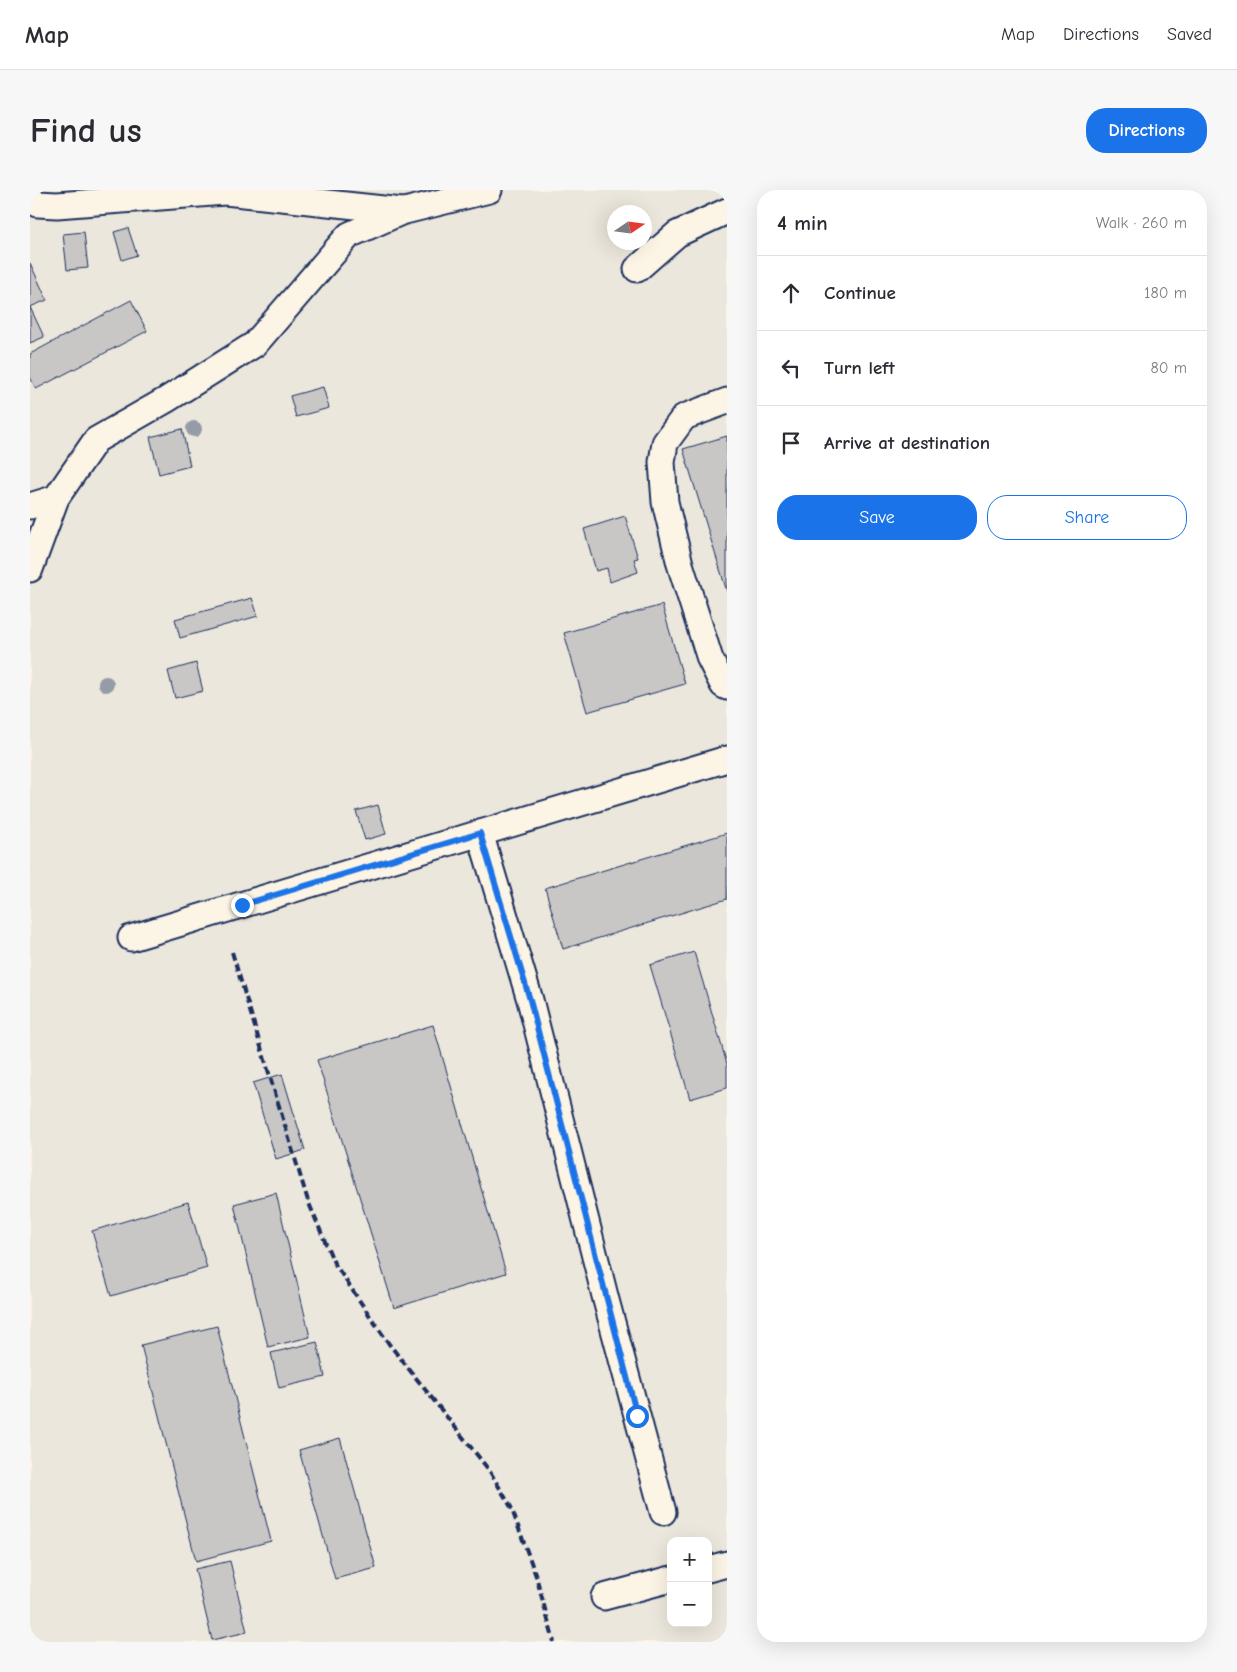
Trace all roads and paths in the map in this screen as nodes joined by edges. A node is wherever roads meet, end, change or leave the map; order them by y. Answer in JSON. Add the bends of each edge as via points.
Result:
{"nodes":[{"id":1,"x":478,"y":191,"type":"edge"},
{"id":2,"x":30,"y":200,"type":"edge"},
{"id":3,"x":727,"y":211,"type":"edge"},
{"id":4,"x":404,"y":212,"type":"junction"},
{"id":5,"x":638,"y":269,"type":"dead end"},
{"id":6,"x":727,"y":401,"type":"edge"},
{"id":7,"x":56,"y":498,"type":"junction"},
{"id":8,"x":30,"y":506,"type":"edge"},
{"id":9,"x":30,"y":569,"type":"edge"},
{"id":10,"x":727,"y":687,"type":"edge"},
{"id":11,"x":727,"y":759,"type":"edge"},
{"id":12,"x":480,"y":833,"type":"junction"},
{"id":13,"x":131,"y":938,"type":"dead end"},
{"id":14,"x":663,"y":1512,"type":"dead end"},
{"id":15,"x":727,"y":1564,"type":"edge"},
{"id":16,"x":712,"y":1568,"type":"edge"},
{"id":17,"x":667,"y":1580,"type":"edge"},
{"id":18,"x":604,"y":1597,"type":"dead end"}],
"edges":[{"from":1,"to":4,"type":"street"},
{"from":2,"to":4,"type":"street","via":[[57,205],[225,192]]},
{"from":3,"to":5,"type":"street","via":[[677,234]]},
{"from":4,"to":7,"type":"street","via":[[349,235],[255,344],[96,440]]},
{"from":6,"to":10,"type":"street","via":[[684,417],[665,443],[662,462],[665,502],[680,564],[710,658]]},
{"from":7,"to":8,"type":"street"},
{"from":7,"to":9,"type":"street"},
{"from":11,"to":12,"type":"street"},
{"from":12,"to":13,"type":"street"},
{"from":12,"to":14,"type":"street","via":[[530,1000]]},
{"from":15,"to":16,"type":"street"},
{"from":17,"to":18,"type":"street"}]}
